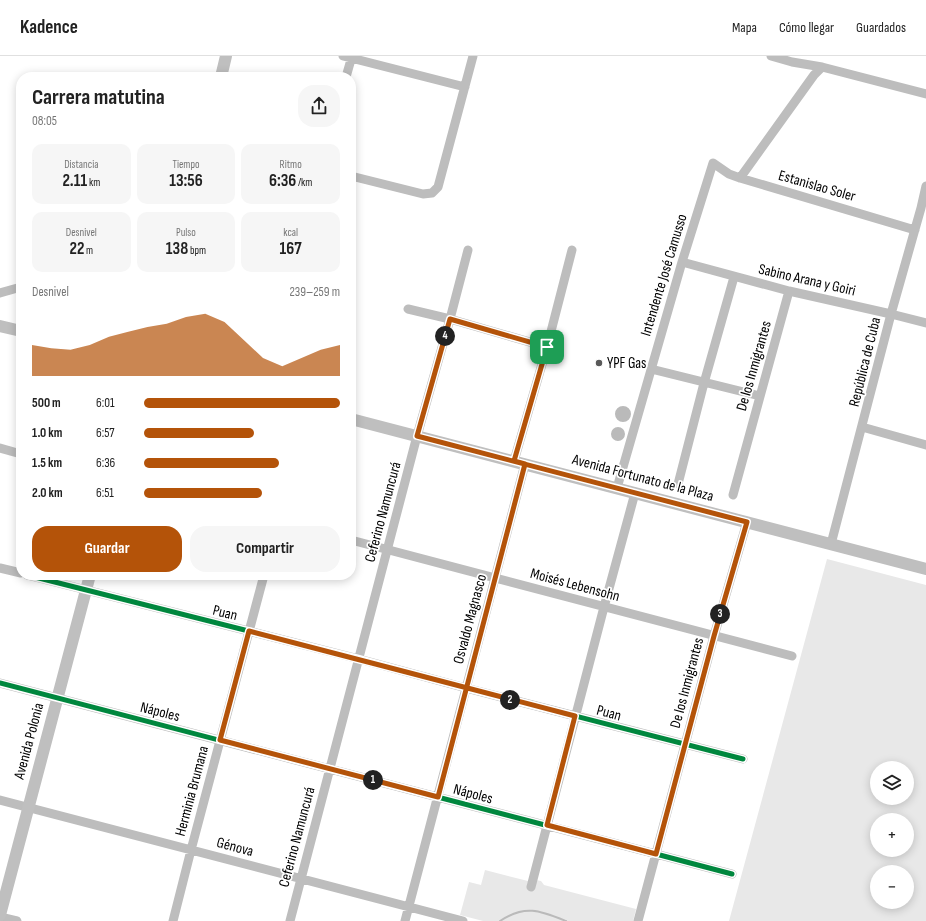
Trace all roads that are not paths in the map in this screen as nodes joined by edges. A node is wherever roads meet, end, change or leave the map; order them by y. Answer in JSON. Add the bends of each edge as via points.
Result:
{"nodes":[{"id":1,"x":226,"y":56,"type":"edge"},
{"id":2,"x":473,"y":56,"type":"edge"},
{"id":3,"x":772,"y":56,"type":"edge"},
{"id":4,"x":349,"y":57,"type":"edge"},
{"id":5,"x":822,"y":67,"type":"junction"},
{"id":6,"x":222,"y":72,"type":"edge"},
{"id":7,"x":347,"y":72,"type":"edge"},
{"id":8,"x":465,"y":87,"type":"junction"},
{"id":9,"x":926,"y":94,"type":"edge"},
{"id":10,"x":713,"y":163,"type":"joint"},
{"id":11,"x":356,"y":177,"type":"edge"},
{"id":12,"x":740,"y":178,"type":"junction"},
{"id":13,"x":926,"y":186,"type":"edge"},
{"id":14,"x":924,"y":209,"type":"edge"},
{"id":15,"x":915,"y":230,"type":"junction"},
{"id":16,"x":468,"y":250,"type":"dead end"},
{"id":17,"x":572,"y":250,"type":"dead end"},
{"id":18,"x":682,"y":262,"type":"junction"},
{"id":19,"x":734,"y":277,"type":"junction"},
{"id":20,"x":16,"y":288,"type":"edge"},
{"id":21,"x":0,"y":292,"type":"edge"},
{"id":22,"x":789,"y":292,"type":"junction"},
{"id":23,"x":408,"y":310,"type":"dead end"},
{"id":24,"x":891,"y":314,"type":"junction"},
{"id":25,"x":450,"y":319,"type":"junction"},
{"id":26,"x":926,"y":323,"type":"edge"},
{"id":27,"x":16,"y":325,"type":"edge"},
{"id":28,"x":3,"y":327,"type":"edge"},
{"id":29,"x":16,"y":330,"type":"edge"},
{"id":30,"x":547,"y":347,"type":"junction"},
{"id":31,"x":651,"y":369,"type":"junction"},
{"id":32,"x":704,"y":383,"type":"junction"},
{"id":33,"x":760,"y":396,"type":"junction"},
{"id":34,"x":356,"y":420,"type":"edge"},
{"id":35,"x":862,"y":427,"type":"junction"},
{"id":36,"x":417,"y":436,"type":"junction"},
{"id":37,"x":926,"y":445,"type":"edge"},
{"id":38,"x":0,"y":448,"type":"edge"},
{"id":39,"x":16,"y":453,"type":"edge"},
{"id":40,"x":520,"y":463,"type":"junction"},
{"id":41,"x":678,"y":484,"type":"dead end"},
{"id":42,"x":617,"y":488,"type":"junction"},
{"id":43,"x":635,"y":493,"type":"junction"},
{"id":44,"x":733,"y":495,"type":"dead end"},
{"id":45,"x":747,"y":522,"type":"junction"},
{"id":46,"x":356,"y":541,"type":"edge"},
{"id":47,"x":831,"y":544,"type":"junction"},
{"id":48,"x":387,"y":550,"type":"junction"},
{"id":49,"x":0,"y":568,"type":"edge"},
{"id":50,"x":926,"y":569,"type":"edge"},
{"id":51,"x":16,"y":572,"type":"edge"},
{"id":52,"x":495,"y":578,"type":"junction"},
{"id":53,"x":47,"y":580,"type":"edge"},
{"id":54,"x":89,"y":580,"type":"edge"},
{"id":55,"x":263,"y":580,"type":"edge"},
{"id":56,"x":86,"y":590,"type":"junction"},
{"id":57,"x":604,"y":607,"type":"junction"},
{"id":58,"x":249,"y":631,"type":"junction"},
{"id":59,"x":714,"y":636,"type":"junction"},
{"id":60,"x":792,"y":656,"type":"dead end"},
{"id":61,"x":359,"y":659,"type":"junction"},
{"id":62,"x":0,"y":683,"type":"edge"},
{"id":63,"x":466,"y":688,"type":"junction"},
{"id":64,"x":57,"y":698,"type":"junction"},
{"id":65,"x":575,"y":716,"type":"junction"},
{"id":66,"x":220,"y":740,"type":"junction"},
{"id":67,"x":685,"y":745,"type":"junction"},
{"id":68,"x":743,"y":760,"type":"dead end"},
{"id":69,"x":330,"y":769,"type":"junction"},
{"id":70,"x":438,"y":797,"type":"junction"},
{"id":71,"x":0,"y":800,"type":"edge"},
{"id":72,"x":28,"y":808,"type":"junction"},
{"id":73,"x":547,"y":825,"type":"junction"},
{"id":74,"x":191,"y":850,"type":"junction"},
{"id":75,"x":656,"y":854,"type":"junction"},
{"id":76,"x":732,"y":874,"type":"dead end"},
{"id":77,"x":301,"y":879,"type":"junction"},
{"id":78,"x":531,"y":887,"type":"dead end"},
{"id":79,"x":409,"y":907,"type":"junction"},
{"id":80,"x":0,"y":916,"type":"edge"},
{"id":81,"x":17,"y":921,"type":"edge"},
{"id":82,"x":173,"y":921,"type":"edge"},
{"id":83,"x":290,"y":921,"type":"edge"},
{"id":84,"x":405,"y":921,"type":"edge"},
{"id":85,"x":463,"y":921,"type":"edge"},
{"id":86,"x":638,"y":921,"type":"edge"}],
"edges":[{"from":1,"to":6,"type":"main road"},
{"from":2,"to":8,"type":"street"},
{"from":3,"to":5,"type":"street"},
{"from":4,"to":7,"type":"street"},
{"from":4,"to":8,"type":"street"},
{"from":5,"to":9,"type":"street"},
{"from":5,"to":12,"type":"street"},
{"from":8,"to":11,"type":"street","via":[[438,187],[432,192],[423,194]]},
{"from":10,"to":12,"type":"street","name":"Estanislao Soler"},
{"from":10,"to":18,"type":"street","name":"Intendente José Camusso"},
{"from":12,"to":15,"type":"street","name":"Estanislao Soler"},
{"from":13,"to":14,"type":"street","name":"República de Cuba"},
{"from":14,"to":15,"type":"street","name":"República de Cuba"},
{"from":15,"to":24,"type":"street","name":"República de Cuba"},
{"from":16,"to":25,"type":"street","name":"Ceferino Namuncurá"},
{"from":17,"to":30,"type":"street","name":"Osvaldo Magnasco"},
{"from":18,"to":19,"type":"street","name":"Sabino Arana y Goiri"},
{"from":18,"to":31,"type":"street","name":"Intendente José Camusso"},
{"from":19,"to":22,"type":"street","name":"Sabino Arana y Goiri"},
{"from":19,"to":32,"type":"street"},
{"from":20,"to":21,"type":"street"},
{"from":22,"to":24,"type":"street","name":"Sabino Arana y Goiri"},
{"from":22,"to":33,"type":"street","name":"De los Inmigrantes"},
{"from":23,"to":25,"type":"street"},
{"from":24,"to":26,"type":"street","name":"Sabino Arana y Goiri"},
{"from":24,"to":35,"type":"street","name":"República de Cuba"},
{"from":25,"to":30,"type":"street"},
{"from":25,"to":36,"type":"street","name":"Ceferino Namuncurá"},
{"from":27,"to":28,"type":"main road"},
{"from":28,"to":29,"type":"main road"},
{"from":30,"to":40,"type":"street","name":"Osvaldo Magnasco"},
{"from":31,"to":32,"type":"street"},
{"from":31,"to":42,"type":"street","name":"Intendente José Camusso"},
{"from":32,"to":33,"type":"street"},
{"from":32,"to":41,"type":"street"},
{"from":33,"to":44,"type":"street","name":"De los Inmigrantes"},
{"from":34,"to":36,"type":"main road","name":"Avenida Fortunato de la Plaza"},
{"from":35,"to":37,"type":"street"},
{"from":35,"to":47,"type":"street","name":"República de Cuba"},
{"from":36,"to":40,"type":"main road","name":"Avenida Fortunato de la Plaza"},
{"from":36,"to":48,"type":"street","name":"Ceferino Namuncurá"},
{"from":38,"to":39,"type":"street"},
{"from":40,"to":42,"type":"main road","name":"Avenida Fortunato de la Plaza"},
{"from":40,"to":52,"type":"street","name":"Osvaldo Magnasco"},
{"from":42,"to":43,"type":"main road","name":"Avenida Fortunato de la Plaza"},
{"from":43,"to":45,"type":"main road","name":"Avenida Fortunato de la Plaza"},
{"from":43,"to":57,"type":"street"},
{"from":45,"to":47,"type":"main road","name":"Avenida Fortunato de la Plaza"},
{"from":45,"to":59,"type":"street","name":"De los Inmigrantes"},
{"from":46,"to":48,"type":"street","name":"Moisés Lebensohn"},
{"from":47,"to":50,"type":"main road","name":"Avenida Fortunato de la Plaza"},
{"from":48,"to":52,"type":"street","name":"Moisés Lebensohn"},
{"from":48,"to":61,"type":"street","name":"Ceferino Namuncurá"},
{"from":49,"to":51,"type":"street"},
{"from":52,"to":57,"type":"street","name":"Moisés Lebensohn"},
{"from":52,"to":63,"type":"street","name":"Osvaldo Magnasco"},
{"from":53,"to":56,"type":"street","name":"Puan"},
{"from":54,"to":56,"type":"main road","name":"Avenida Polonia"},
{"from":55,"to":58,"type":"street","name":"Herminia Brumana"},
{"from":56,"to":58,"type":"street","name":"Puan"},
{"from":56,"to":64,"type":"main road","name":"Avenida Polonia"},
{"from":57,"to":59,"type":"street","name":"Moisés Lebensohn"},
{"from":57,"to":65,"type":"street"},
{"from":58,"to":61,"type":"street","name":"Puan"},
{"from":58,"to":66,"type":"street","name":"Herminia Brumana"},
{"from":59,"to":60,"type":"street","name":"Moisés Lebensohn"},
{"from":59,"to":67,"type":"street","name":"De los Inmigrantes"},
{"from":61,"to":63,"type":"street","name":"Puan"},
{"from":61,"to":69,"type":"street","name":"Ceferino Namuncurá"},
{"from":62,"to":64,"type":"street","name":"Nápoles"},
{"from":63,"to":65,"type":"street","name":"Puan"},
{"from":63,"to":70,"type":"street","name":"Osvaldo Magnasco"},
{"from":64,"to":66,"type":"street","name":"Nápoles"},
{"from":64,"to":72,"type":"main road","name":"Avenida Polonia"},
{"from":65,"to":67,"type":"street","name":"Puan"},
{"from":65,"to":73,"type":"street"},
{"from":66,"to":69,"type":"street","name":"Nápoles"},
{"from":66,"to":74,"type":"street","name":"Herminia Brumana"},
{"from":67,"to":68,"type":"street","name":"Puan"},
{"from":67,"to":75,"type":"street","name":"De los Inmigrantes"},
{"from":69,"to":70,"type":"street","name":"Nápoles"},
{"from":69,"to":77,"type":"street","name":"Ceferino Namuncurá"},
{"from":70,"to":73,"type":"street","name":"Nápoles"},
{"from":70,"to":79,"type":"street","name":"Osvaldo Magnasco"},
{"from":71,"to":72,"type":"street","name":"Génova"},
{"from":72,"to":74,"type":"street","name":"Génova"},
{"from":72,"to":80,"type":"main road","name":"Avenida Polonia"},
{"from":73,"to":75,"type":"street","name":"Nápoles"},
{"from":73,"to":78,"type":"street"},
{"from":74,"to":77,"type":"street","name":"Génova"},
{"from":74,"to":82,"type":"street","name":"Herminia Brumana"},
{"from":75,"to":76,"type":"street","name":"Nápoles"},
{"from":75,"to":86,"type":"street","name":"De los Inmigrantes"},
{"from":77,"to":79,"type":"street","name":"Génova"},
{"from":77,"to":83,"type":"street","name":"Ceferino Namuncurá"},
{"from":79,"to":84,"type":"street","name":"Osvaldo Magnasco"},
{"from":79,"to":85,"type":"street","name":"Génova"},
{"from":80,"to":81,"type":"street"}]}
